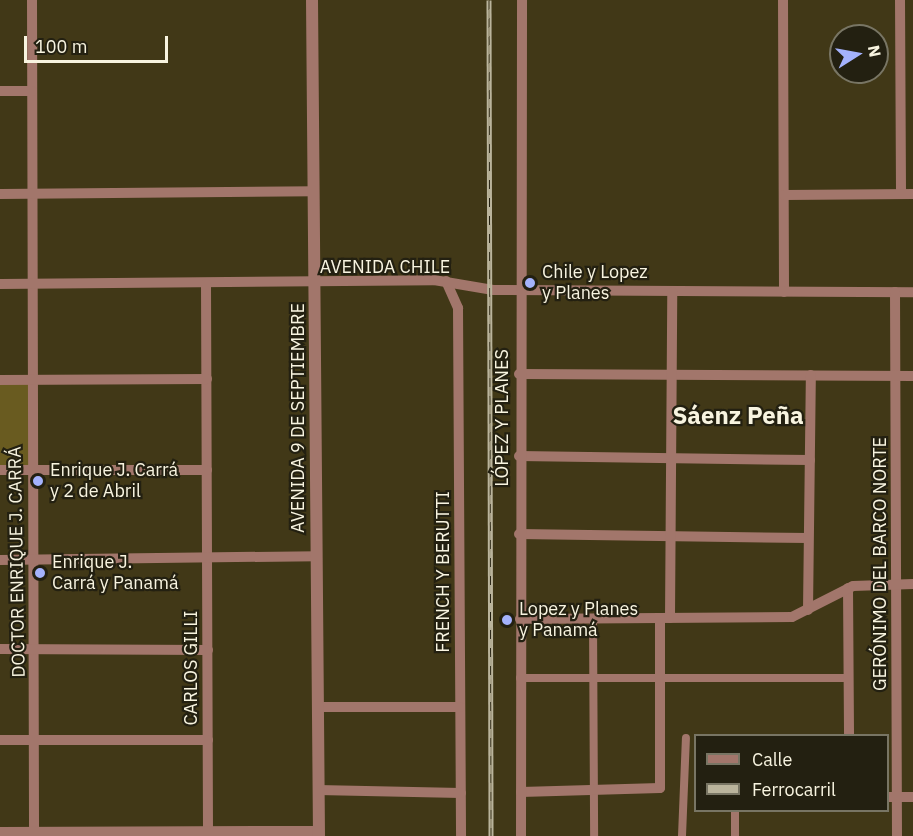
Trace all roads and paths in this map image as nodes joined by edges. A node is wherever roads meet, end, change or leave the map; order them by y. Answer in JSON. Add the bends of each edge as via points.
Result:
{"nodes":[{"id":1,"x":32,"y":0,"type":"edge"},
{"id":2,"x":312,"y":0,"type":"edge"},
{"id":3,"x":522,"y":0,"type":"edge"},
{"id":4,"x":783,"y":0,"type":"edge"},
{"id":5,"x":900,"y":0,"type":"edge"},
{"id":6,"x":0,"y":91,"type":"edge"},
{"id":7,"x":32,"y":91,"type":"junction"},
{"id":8,"x":314,"y":190,"type":"junction"},
{"id":9,"x":0,"y":194,"type":"edge"},
{"id":10,"x":32,"y":194,"type":"junction"},
{"id":11,"x":901,"y":194,"type":"junction"},
{"id":12,"x":913,"y":194,"type":"edge"},
{"id":13,"x":784,"y":195,"type":"junction"},
{"id":14,"x":446,"y":281,"type":"junction"},
{"id":15,"x":0,"y":284,"type":"edge"},
{"id":16,"x":31,"y":284,"type":"junction"},
{"id":17,"x":206,"y":284,"type":"junction"},
{"id":18,"x":315,"y":284,"type":"junction"},
{"id":19,"x":470,"y":287,"type":"junction"},
{"id":20,"x":518,"y":290,"type":"junction"},
{"id":21,"x":672,"y":292,"type":"junction"},
{"id":22,"x":784,"y":292,"type":"junction"},
{"id":23,"x":895,"y":292,"type":"junction"},
{"id":24,"x":913,"y":292,"type":"edge"},
{"id":25,"x":458,"y":308,"type":"junction"},
{"id":26,"x":519,"y":374,"type":"junction"},
{"id":27,"x":672,"y":375,"type":"junction"},
{"id":28,"x":812,"y":375,"type":"junction"},
{"id":29,"x":896,"y":376,"type":"junction"},
{"id":30,"x":913,"y":376,"type":"edge"},
{"id":31,"x":207,"y":379,"type":"junction"},
{"id":32,"x":0,"y":380,"type":"edge"},
{"id":33,"x":32,"y":380,"type":"junction"},
{"id":34,"x":519,"y":456,"type":"junction"},
{"id":35,"x":671,"y":458,"type":"junction"},
{"id":36,"x":810,"y":460,"type":"junction"},
{"id":37,"x":0,"y":470,"type":"edge"},
{"id":38,"x":32,"y":470,"type":"junction"},
{"id":39,"x":207,"y":470,"type":"junction"},
{"id":40,"x":519,"y":534,"type":"junction"},
{"id":41,"x":670,"y":536,"type":"junction"},
{"id":42,"x":808,"y":538,"type":"junction"},
{"id":43,"x":317,"y":556,"type":"junction"},
{"id":44,"x":208,"y":558,"type":"junction"},
{"id":45,"x":0,"y":560,"type":"edge"},
{"id":46,"x":33,"y":560,"type":"junction"},
{"id":47,"x":896,"y":584,"type":"junction"},
{"id":48,"x":913,"y":584,"type":"edge"},
{"id":49,"x":848,"y":588,"type":"junction"},
{"id":50,"x":808,"y":610,"type":"junction"},
{"id":51,"x":520,"y":618,"type":"junction"},
{"id":52,"x":665,"y":618,"type":"junction"},
{"id":53,"x":593,"y":619,"type":"junction"},
{"id":54,"x":35,"y":649,"type":"junction"},
{"id":55,"x":0,"y":650,"type":"edge"},
{"id":56,"x":208,"y":650,"type":"junction"},
{"id":57,"x":520,"y":678,"type":"junction"},
{"id":58,"x":849,"y":678,"type":"junction"},
{"id":59,"x":593,"y":679,"type":"junction"},
{"id":60,"x":659,"y":679,"type":"junction"},
{"id":61,"x":318,"y":707,"type":"junction"},
{"id":62,"x":460,"y":707,"type":"junction"},
{"id":63,"x":849,"y":734,"type":"edge"},
{"id":64,"x":686,"y":738,"type":"dead end"},
{"id":65,"x":0,"y":740,"type":"edge"},
{"id":66,"x":34,"y":740,"type":"junction"},
{"id":67,"x":208,"y":740,"type":"junction"},
{"id":68,"x":318,"y":790,"type":"junction"},
{"id":69,"x":521,"y":792,"type":"junction"},
{"id":70,"x":594,"y":792,"type":"junction"},
{"id":71,"x":461,"y":793,"type":"junction"},
{"id":72,"x":892,"y":797,"type":"edge"},
{"id":73,"x":913,"y":797,"type":"edge"},
{"id":74,"x":735,"y":812,"type":"edge"},
{"id":75,"x":0,"y":832,"type":"edge"},
{"id":76,"x":208,"y":833,"type":"edge"},
{"id":77,"x":34,"y":834,"type":"edge"},
{"id":78,"x":319,"y":834,"type":"edge"},
{"id":79,"x":460,"y":836,"type":"edge"},
{"id":80,"x":521,"y":836,"type":"edge"},
{"id":81,"x":594,"y":836,"type":"edge"},
{"id":82,"x":682,"y":836,"type":"edge"},
{"id":83,"x":735,"y":836,"type":"edge"},
{"id":84,"x":897,"y":836,"type":"edge"}],
"edges":[{"from":1,"to":7,"type":"street","name":"DOCTOR ENRIQUE J. CARRÁ"},
{"from":2,"to":8,"type":"street","name":"AVENIDA 9 DE SEPTIEMBRE"},
{"from":3,"to":20,"type":"street","name":"LÓPEZ Y PLANES"},
{"from":4,"to":13,"type":"street"},
{"from":5,"to":11,"type":"street"},
{"from":6,"to":7,"type":"street"},
{"from":7,"to":10,"type":"street","name":"DOCTOR ENRIQUE J. CARRÁ"},
{"from":8,"to":10,"type":"street"},
{"from":8,"to":18,"type":"street","name":"AVENIDA 9 DE SEPTIEMBRE"},
{"from":9,"to":10,"type":"street"},
{"from":10,"to":16,"type":"street","name":"DOCTOR ENRIQUE J. CARRÁ"},
{"from":11,"to":12,"type":"street"},
{"from":11,"to":13,"type":"street"},
{"from":13,"to":22,"type":"street"},
{"from":14,"to":18,"type":"street","name":"AVENIDA CHILE"},
{"from":14,"to":19,"type":"street","name":"AVENIDA CHILE"},
{"from":14,"to":25,"type":"street","name":"FRENCH Y BERUTTI"},
{"from":15,"to":16,"type":"street","name":"AVENIDA CHILE"},
{"from":16,"to":17,"type":"street","name":"AVENIDA CHILE"},
{"from":16,"to":33,"type":"street","name":"DOCTOR ENRIQUE J. CARRÁ"},
{"from":17,"to":18,"type":"street","name":"AVENIDA CHILE"},
{"from":17,"to":31,"type":"street","name":"CARLOS GILLI"},
{"from":18,"to":43,"type":"street","name":"AVENIDA 9 DE SEPTIEMBRE"},
{"from":19,"to":20,"type":"street","name":"AVENIDA CHILE"},
{"from":19,"to":25,"type":"street"},
{"from":20,"to":21,"type":"street","name":"AVENIDA CHILE"},
{"from":20,"to":26,"type":"street","name":"LÓPEZ Y PLANES"},
{"from":21,"to":22,"type":"street","name":"AVENIDA CHILE"},
{"from":21,"to":27,"type":"street"},
{"from":22,"to":23,"type":"street","name":"AVENIDA CHILE"},
{"from":23,"to":24,"type":"street","name":"AVENIDA CHILE"},
{"from":23,"to":29,"type":"street","name":"GERÓNIMO DEL BARCO NORTE"},
{"from":25,"to":62,"type":"street","name":"FRENCH Y BERUTTI"},
{"from":26,"to":27,"type":"street"},
{"from":26,"to":34,"type":"street","name":"LÓPEZ Y PLANES"},
{"from":27,"to":28,"type":"street"},
{"from":27,"to":35,"type":"street"},
{"from":28,"to":29,"type":"street"},
{"from":28,"to":36,"type":"street"},
{"from":29,"to":30,"type":"street"},
{"from":29,"to":47,"type":"street","name":"GERÓNIMO DEL BARCO NORTE"},
{"from":31,"to":33,"type":"street"},
{"from":31,"to":39,"type":"street","name":"CARLOS GILLI"},
{"from":32,"to":33,"type":"street"},
{"from":33,"to":38,"type":"street","name":"DOCTOR ENRIQUE J. CARRÁ"},
{"from":34,"to":35,"type":"street"},
{"from":34,"to":40,"type":"street","name":"LÓPEZ Y PLANES"},
{"from":35,"to":36,"type":"street"},
{"from":35,"to":41,"type":"street"},
{"from":36,"to":42,"type":"street"},
{"from":37,"to":38,"type":"street"},
{"from":38,"to":39,"type":"street"},
{"from":38,"to":46,"type":"street","name":"DOCTOR ENRIQUE J. CARRÁ"},
{"from":39,"to":44,"type":"street","name":"CARLOS GILLI"},
{"from":40,"to":41,"type":"street"},
{"from":40,"to":51,"type":"street","name":"LÓPEZ Y PLANES"},
{"from":41,"to":42,"type":"street"},
{"from":41,"to":52,"type":"street"},
{"from":42,"to":50,"type":"street"},
{"from":43,"to":44,"type":"street"},
{"from":43,"to":61,"type":"street","name":"AVENIDA 9 DE SEPTIEMBRE"},
{"from":44,"to":46,"type":"street"},
{"from":44,"to":56,"type":"street","name":"CARLOS GILLI"},
{"from":45,"to":46,"type":"street"},
{"from":46,"to":54,"type":"street","name":"DOCTOR ENRIQUE J. CARRÁ"},
{"from":47,"to":48,"type":"street"},
{"from":47,"to":49,"type":"street"},
{"from":47,"to":72,"type":"street","name":"GERÓNIMO DEL BARCO NORTE"},
{"from":49,"to":50,"type":"street"},
{"from":49,"to":58,"type":"street"},
{"from":50,"to":52,"type":"street","via":[[792,617]]},
{"from":51,"to":53,"type":"street"},
{"from":51,"to":57,"type":"street","name":"LÓPEZ Y PLANES"},
{"from":52,"to":53,"type":"street"},
{"from":52,"to":60,"type":"street"},
{"from":53,"to":59,"type":"street"},
{"from":54,"to":55,"type":"street"},
{"from":54,"to":56,"type":"street"},
{"from":54,"to":66,"type":"street","name":"DOCTOR ENRIQUE J. CARRÁ"},
{"from":56,"to":67,"type":"street","name":"CARLOS GILLI"},
{"from":57,"to":59,"type":"street"},
{"from":57,"to":69,"type":"street","name":"LÓPEZ Y PLANES"},
{"from":58,"to":60,"type":"street"},
{"from":58,"to":63,"type":"street"},
{"from":59,"to":60,"type":"street"},
{"from":59,"to":70,"type":"street"},
{"from":60,"to":70,"type":"street","via":[[660,788]]},
{"from":61,"to":62,"type":"street"},
{"from":61,"to":68,"type":"street","name":"AVENIDA 9 DE SEPTIEMBRE"},
{"from":62,"to":71,"type":"street","name":"FRENCH Y BERUTTI"},
{"from":64,"to":82,"type":"street"},
{"from":65,"to":66,"type":"street"},
{"from":66,"to":67,"type":"street"},
{"from":66,"to":77,"type":"street","name":"DOCTOR ENRIQUE J. CARRÁ"},
{"from":67,"to":76,"type":"street","name":"CARLOS GILLI"},
{"from":68,"to":71,"type":"street"},
{"from":68,"to":78,"type":"street","name":"AVENIDA 9 DE SEPTIEMBRE"},
{"from":69,"to":70,"type":"street"},
{"from":69,"to":80,"type":"street","name":"LÓPEZ Y PLANES"},
{"from":70,"to":81,"type":"street"},
{"from":71,"to":79,"type":"street","name":"FRENCH Y BERUTTI"},
{"from":72,"to":73,"type":"street"},
{"from":72,"to":84,"type":"street","name":"GERÓNIMO DEL BARCO NORTE"},
{"from":74,"to":83,"type":"street"},
{"from":75,"to":77,"type":"street"},
{"from":76,"to":77,"type":"street"},
{"from":76,"to":78,"type":"street"}]}
